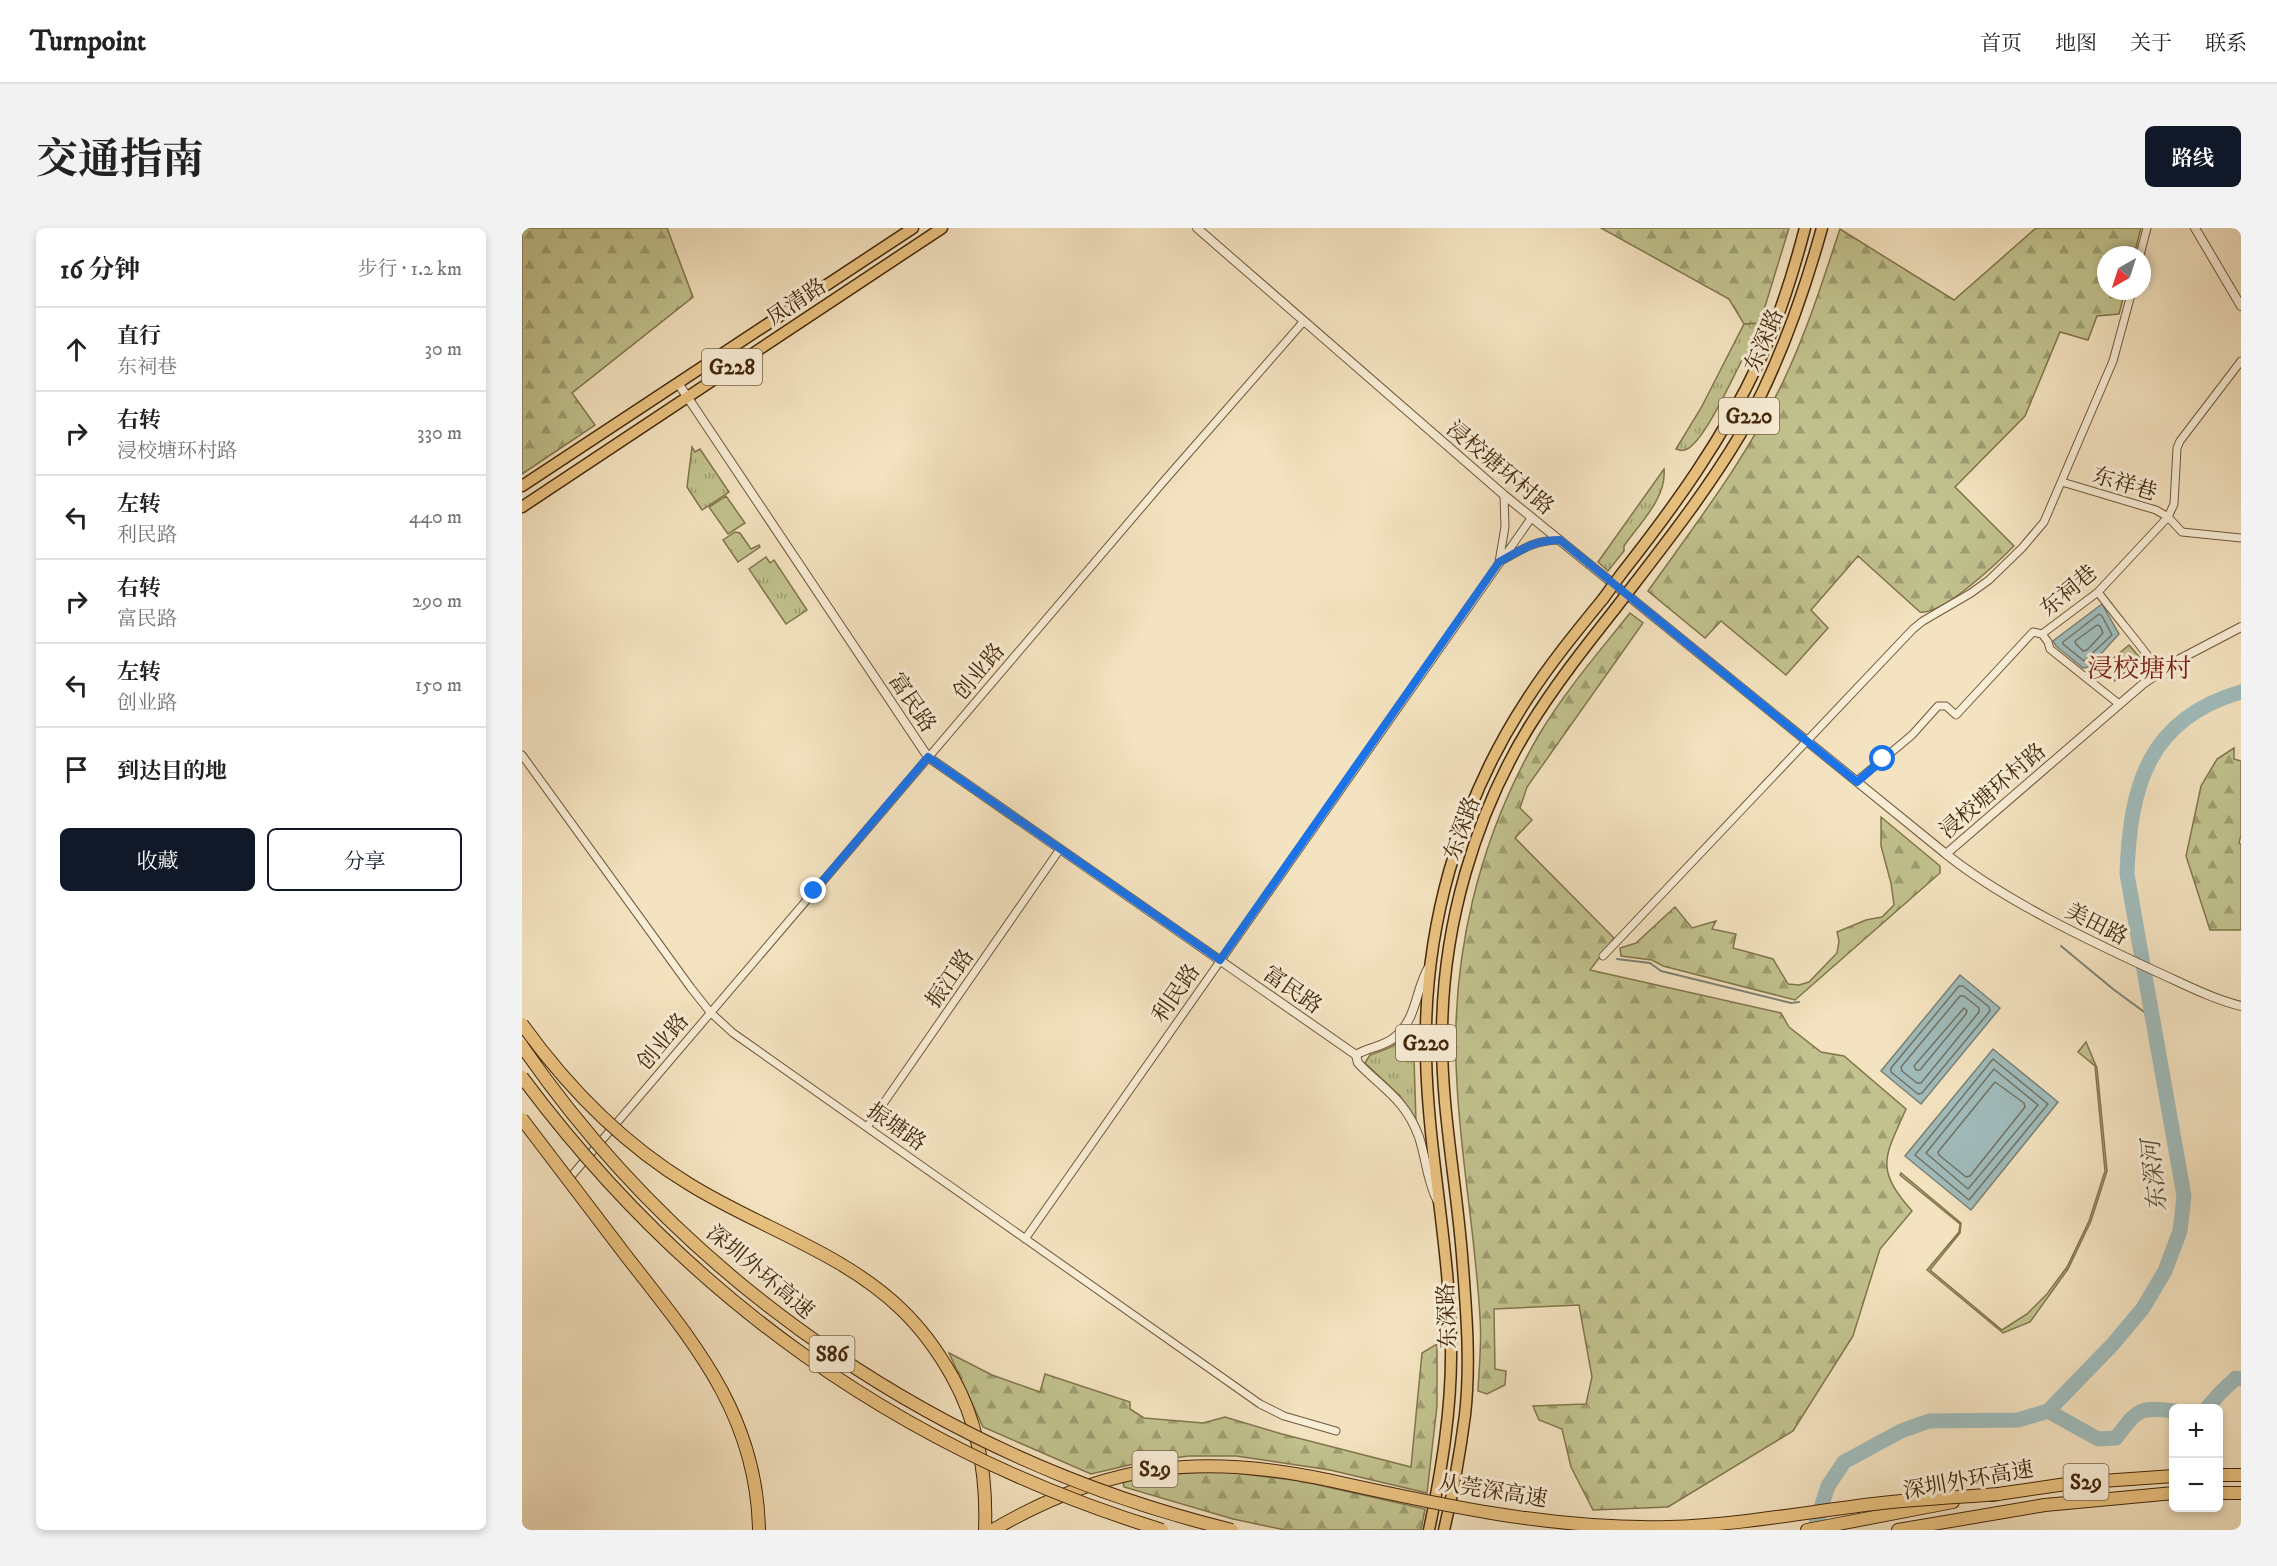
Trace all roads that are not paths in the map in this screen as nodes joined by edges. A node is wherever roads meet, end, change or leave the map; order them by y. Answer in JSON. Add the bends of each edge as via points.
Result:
{"nodes":[{"id":1,"x":913,"y":228,"type":"edge"},
{"id":2,"x":942,"y":228,"type":"edge"},
{"id":3,"x":1197,"y":228,"type":"edge"},
{"id":4,"x":1805,"y":228,"type":"edge"},
{"id":5,"x":1822,"y":228,"type":"edge"},
{"id":6,"x":2147,"y":228,"type":"edge"},
{"id":7,"x":2195,"y":228,"type":"edge"},
{"id":8,"x":2142,"y":246,"type":"edge"},
{"id":9,"x":2130,"y":300,"type":"edge"},
{"id":10,"x":2241,"y":306,"type":"edge"},
{"id":11,"x":1304,"y":321,"type":"junction"},
{"id":12,"x":2241,"y":361,"type":"edge"},
{"id":13,"x":678,"y":383,"type":"junction"},
{"id":14,"x":688,"y":397,"type":"junction"},
{"id":15,"x":2062,"y":482,"type":"junction"},
{"id":16,"x":522,"y":486,"type":"edge"},
{"id":17,"x":1504,"y":495,"type":"junction"},
{"id":18,"x":522,"y":507,"type":"edge"},
{"id":19,"x":1532,"y":517,"type":"junction"},
{"id":20,"x":2168,"y":517,"type":"junction"},
{"id":21,"x":2241,"y":538,"type":"edge"},
{"id":22,"x":1560,"y":540,"type":"junction"},
{"id":23,"x":1499,"y":562,"type":"junction"},
{"id":24,"x":2098,"y":592,"type":"junction"},
{"id":25,"x":2241,"y":627,"type":"edge"},
{"id":26,"x":2042,"y":634,"type":"junction"},
{"id":27,"x":2160,"y":672,"type":"junction"},
{"id":28,"x":2119,"y":704,"type":"junction"},
{"id":29,"x":1807,"y":741,"type":"junction"},
{"id":30,"x":522,"y":755,"type":"edge"},
{"id":31,"x":928,"y":757,"type":"junction"},
{"id":32,"x":1857,"y":782,"type":"junction"},
{"id":33,"x":1060,"y":849,"type":"junction"},
{"id":34,"x":1946,"y":854,"type":"junction"},
{"id":35,"x":1603,"y":956,"type":"dead end"},
{"id":36,"x":1220,"y":960,"type":"junction"},
{"id":37,"x":1430,"y":965,"type":"junction"},
{"id":38,"x":2241,"y":1006,"type":"edge"},
{"id":39,"x":710,"y":1012,"type":"junction"},
{"id":40,"x":522,"y":1024,"type":"edge"},
{"id":41,"x":522,"y":1046,"type":"edge"},
{"id":42,"x":1356,"y":1055,"type":"junction"},
{"id":43,"x":522,"y":1077,"type":"edge"},
{"id":44,"x":522,"y":1119,"type":"edge"},
{"id":45,"x":867,"y":1127,"type":"junction"},
{"id":46,"x":564,"y":1184,"type":"dead end"},
{"id":47,"x":1440,"y":1206,"type":"junction"},
{"id":48,"x":1025,"y":1239,"type":"junction"},
{"id":49,"x":1336,"y":1431,"type":"dead end"},
{"id":50,"x":2223,"y":1475,"type":"edge"},
{"id":51,"x":2241,"y":1475,"type":"edge"},
{"id":52,"x":2169,"y":1476,"type":"edge"},
{"id":53,"x":2169,"y":1493,"type":"edge"},
{"id":54,"x":2223,"y":1493,"type":"edge"},
{"id":55,"x":2241,"y":1493,"type":"edge"},
{"id":56,"x":2000,"y":1494,"type":"junction"},
{"id":57,"x":759,"y":1530,"type":"edge"},
{"id":58,"x":985,"y":1530,"type":"edge"},
{"id":59,"x":993,"y":1530,"type":"edge"},
{"id":60,"x":1162,"y":1530,"type":"edge"},
{"id":61,"x":1232,"y":1530,"type":"edge"},
{"id":62,"x":1429,"y":1530,"type":"edge"},
{"id":63,"x":1444,"y":1530,"type":"edge"},
{"id":64,"x":1807,"y":1530,"type":"edge"},
{"id":65,"x":1898,"y":1530,"type":"edge"}],
"edges":[{"from":1,"to":13,"type":"highway","name":"凤清路","number":"G228"},
{"from":2,"to":14,"type":"highway","name":"凤清路","number":"G228"},
{"from":3,"to":11,"type":"street","name":"浸校塘环村路"},
{"from":4,"to":37,"type":"highway","name":"东深路","number":"G220","bridge":true,"via":[[1773,328],[1734,410],[1687,486],[1525,702],[1484,777],[1451,867]]},
{"from":5,"to":63,"type":"highway","name":"东深路","number":"G220","bridge":true,"via":[[1788,335],[1757,402],[1711,481],[1539,710],[1498,784],[1469,862],[1449,945],[1442,1010],[1442,1075],[1462,1253],[1467,1368],[1465,1415]]},
{"from":6,"to":8,"type":"street"},
{"from":7,"to":10,"type":"street"},
{"from":9,"to":15,"type":"street","via":[[2113,361]]},
{"from":11,"to":17,"type":"street","name":"浸校塘环村路"},
{"from":11,"to":31,"type":"street","name":"创业路"},
{"from":12,"to":20,"type":"street","name":"东祠巷","via":[[2180,441],[2174,504]]},
{"from":13,"to":14,"type":"street","name":"富民路"},
{"from":13,"to":16,"type":"highway","name":"凤清路","number":"G228"},
{"from":14,"to":18,"type":"highway","name":"凤清路","number":"G228"},
{"from":14,"to":31,"type":"street","name":"富民路"},
{"from":15,"to":20,"type":"street","name":"东祥巷"},
{"from":15,"to":29,"type":"street","via":[[2044,522],[2006,564],[1971,593],[1923,621]]},
{"from":17,"to":19,"type":"street","name":"浸校塘环村路"},
{"from":17,"to":23,"type":"street","name":"利民路","via":[[1505,527]]},
{"from":19,"to":22,"type":"street","name":"浸校塘环村路"},
{"from":19,"to":23,"type":"street","name":"利民路"},
{"from":20,"to":21,"type":"street","name":"东祥巷","via":[[2182,532]]},
{"from":20,"to":24,"type":"street","name":"东祠巷"},
{"from":22,"to":23,"type":"street","name":"利民路","via":[[1535,542]]},
{"from":22,"to":29,"type":"street","name":"浸校塘环村路"},
{"from":23,"to":36,"type":"street","name":"利民路"},
{"from":24,"to":26,"type":"street","name":"东祠巷"},
{"from":24,"to":27,"type":"street"},
{"from":25,"to":27,"type":"street","name":"浸校塘环村路"},
{"from":26,"to":28,"type":"street","via":[[2050,649]]},
{"from":26,"to":32,"type":"street","name":"东祠巷","via":[[2033,632],[1956,715],[1946,706],[1938,706],[1912,735]]},
{"from":27,"to":28,"type":"street","name":"浸校塘环村路"},
{"from":28,"to":34,"type":"street","name":"浸校塘环村路"},
{"from":29,"to":32,"type":"street","name":"浸校塘环村路"},
{"from":29,"to":35,"type":"street"},
{"from":30,"to":39,"type":"street","name":"振塘路"},
{"from":31,"to":33,"type":"street","name":"富民路"},
{"from":31,"to":39,"type":"street","name":"创业路"},
{"from":32,"to":34,"type":"street","name":"浸校塘环村路"},
{"from":33,"to":36,"type":"street","name":"富民路"},
{"from":33,"to":45,"type":"street","name":"振江路"},
{"from":34,"to":38,"type":"street","name":"美田路","via":[[1990,885],[2109,950]]},
{"from":36,"to":42,"type":"street","name":"富民路"},
{"from":36,"to":48,"type":"street","name":"利民路"},
{"from":37,"to":42,"type":"street","via":[[1422,977],[1412,1017],[1402,1031],[1390,1041]]},
{"from":37,"to":47,"type":"highway","name":"东深路","number":"G220","via":[[1427,1076]]},
{"from":39,"to":45,"type":"street","name":"振塘路","via":[[733,1033]]},
{"from":39,"to":46,"type":"street","name":"创业路"},
{"from":40,"to":58,"type":"highway","bridge":true,"via":[[571,1086],[639,1149],[705,1194],[830,1258],[877,1289],[917,1326],[940,1356],[968,1409],[984,1477]]},
{"from":41,"to":61,"type":"highway","name":"深圳外环高速","number":"S86","bridge":true,"via":[[591,1136],[661,1211],[736,1281],[825,1349],[927,1412],[1017,1456],[1132,1502]]},
{"from":42,"to":47,"type":"street","name":"富民路","via":[[1358,1063],[1405,1109],[1420,1140],[1432,1190]]},
{"from":43,"to":60,"type":"highway","name":"深圳外环高速","number":"S86","bridge":true,"via":[[587,1159],[644,1220],[725,1295],[797,1351],[874,1401],[980,1459],[1083,1504]]},
{"from":44,"to":57,"type":"highway","bridge":true,"via":[[684,1333],[725,1395],[751,1460]]},
{"from":45,"to":48,"type":"street","name":"振塘路"},
{"from":47,"to":62,"type":"highway","name":"东深路","number":"G220","via":[[1451,1368],[1447,1436]]},
{"from":48,"to":49,"type":"street","name":"振塘路","via":[[1260,1404],[1284,1416]]},
{"from":50,"to":51,"type":"highway"},
{"from":52,"to":56,"type":"highway","name":"深圳外环高速","number":"S29","via":[[2073,1483]]},
{"from":53,"to":65,"type":"highway","name":"深圳外环高速","number":"S29","via":[[2045,1505]]},
{"from":54,"to":55,"type":"highway"},
{"from":56,"to":59,"type":"highway","name":"从莞深高速","number":"S29","bridge":true,"via":[[1881,1503],[1704,1525],[1632,1527],[1528,1519],[1328,1479],[1242,1466],[1197,1465],[1117,1477],[1065,1494]]},
{"from":56,"to":64,"type":"highway","name":"深圳外环高速","bridge":true}]}
